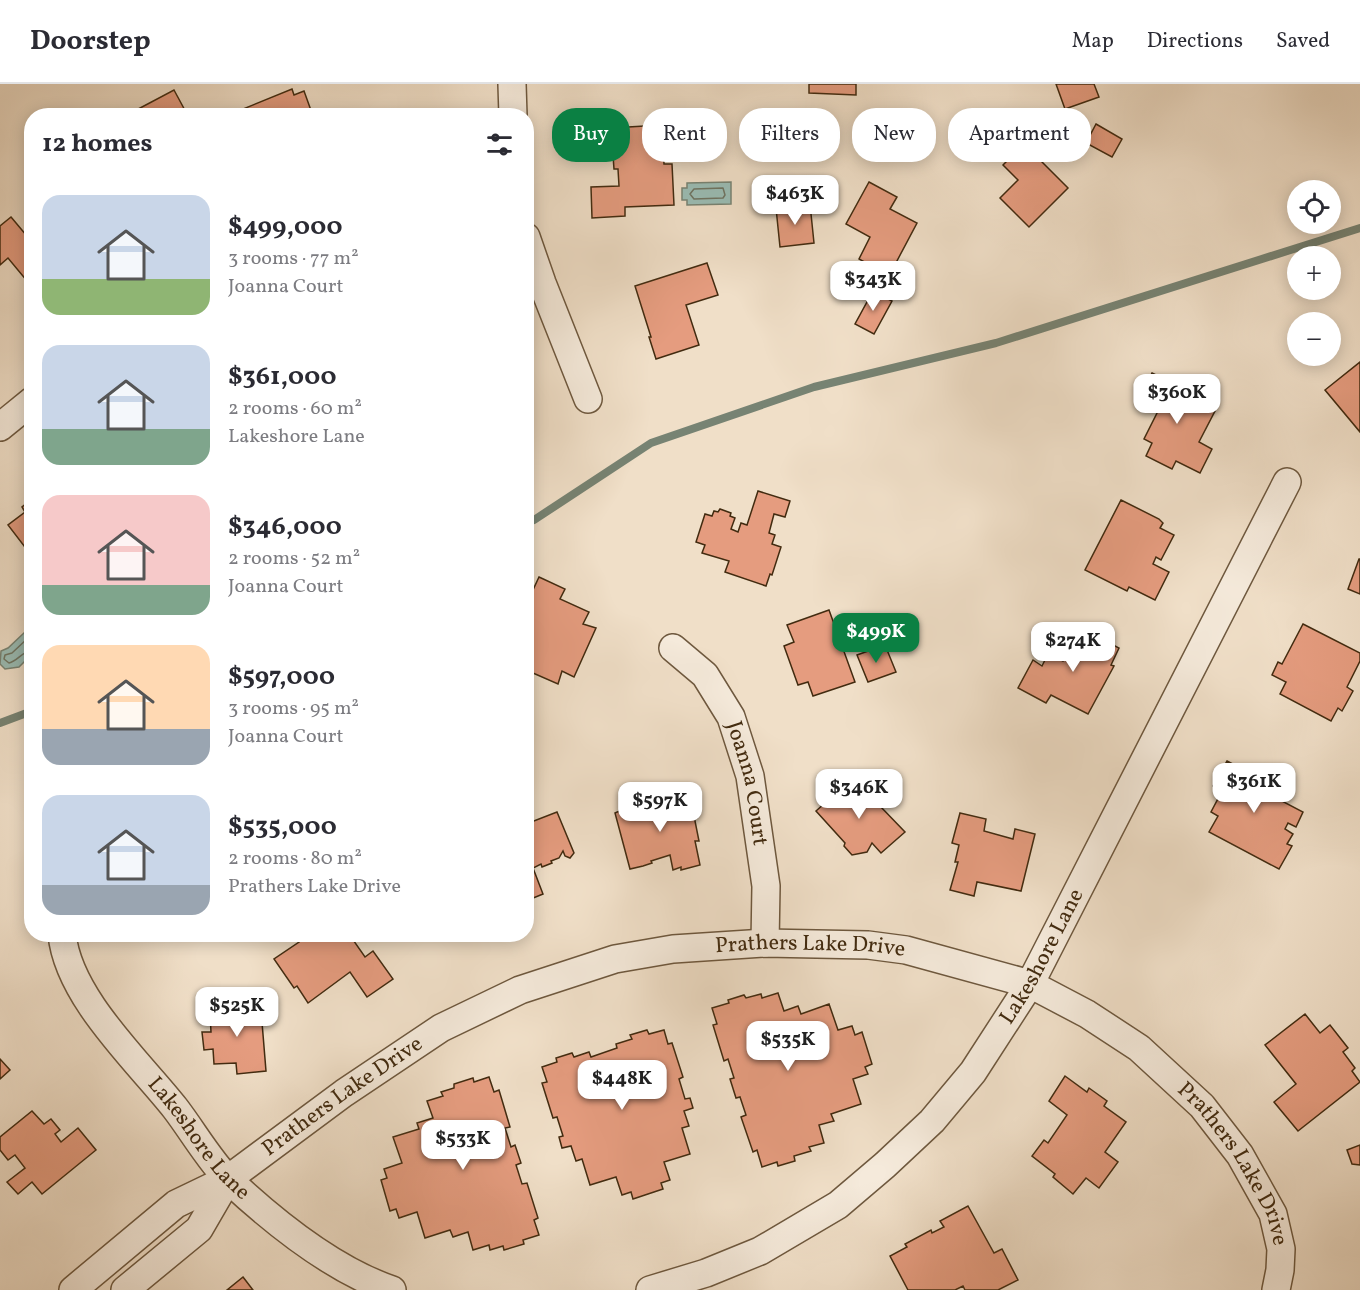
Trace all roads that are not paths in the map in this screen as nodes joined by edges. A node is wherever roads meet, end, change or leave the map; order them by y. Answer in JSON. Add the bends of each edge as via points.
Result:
{"nodes":[{"id":1,"x":512,"y":84,"type":"edge"},
{"id":2,"x":513,"y":108,"type":"edge"},
{"id":3,"x":534,"y":260,"type":"edge"},
{"id":4,"x":588,"y":399,"type":"dead end"},
{"id":5,"x":1287,"y":482,"type":"dead end"},
{"id":6,"x":673,"y":648,"type":"dead end"},
{"id":7,"x":62,"y":942,"type":"edge"},
{"id":8,"x":765,"y":943,"type":"junction"},
{"id":9,"x":1029,"y":984,"type":"junction"},
{"id":10,"x":228,"y":1179,"type":"junction"},
{"id":11,"x":73,"y":1290,"type":"edge"},
{"id":12,"x":125,"y":1290,"type":"edge"},
{"id":13,"x":392,"y":1290,"type":"edge"},
{"id":14,"x":650,"y":1290,"type":"edge"},
{"id":15,"x":1276,"y":1290,"type":"edge"}],
"edges":[{"from":1,"to":2,"type":"street"},
{"from":3,"to":4,"type":"street"},
{"from":5,"to":9,"type":"street","name":"Lakeshore Lane"},
{"from":6,"to":8,"type":"street","name":"Joanna Court","via":[[705,675],[731,717],[750,776],[766,886]]},
{"from":7,"to":10,"type":"street","name":"Lakeshore Lane","via":[[81,990],[99,1016]]},
{"from":8,"to":9,"type":"street","name":"Prathers Lake Drive","via":[[868,945],[906,950]]},
{"from":8,"to":10,"type":"street","name":"Prathers Lake Drive","via":[[673,949],[615,960],[520,990],[441,1028],[344,1093]]},
{"from":9,"to":14,"type":"street","name":"Lakeshore Lane","via":[[973,1072],[932,1121],[838,1205],[760,1251]]},
{"from":9,"to":15,"type":"street","name":"Prathers Lake Drive","via":[[1088,1014],[1139,1048],[1202,1106],[1240,1155],[1273,1214],[1281,1250]]},
{"from":10,"to":11,"type":"street","name":"Prathers Lake Drive","via":[[176,1204]]},
{"from":10,"to":12,"type":"street","name":"Prathers Lake Drive","via":[[199,1229]]},
{"from":10,"to":13,"type":"street","name":"Lakeshore Lane","via":[[320,1254],[369,1282]]}]}
